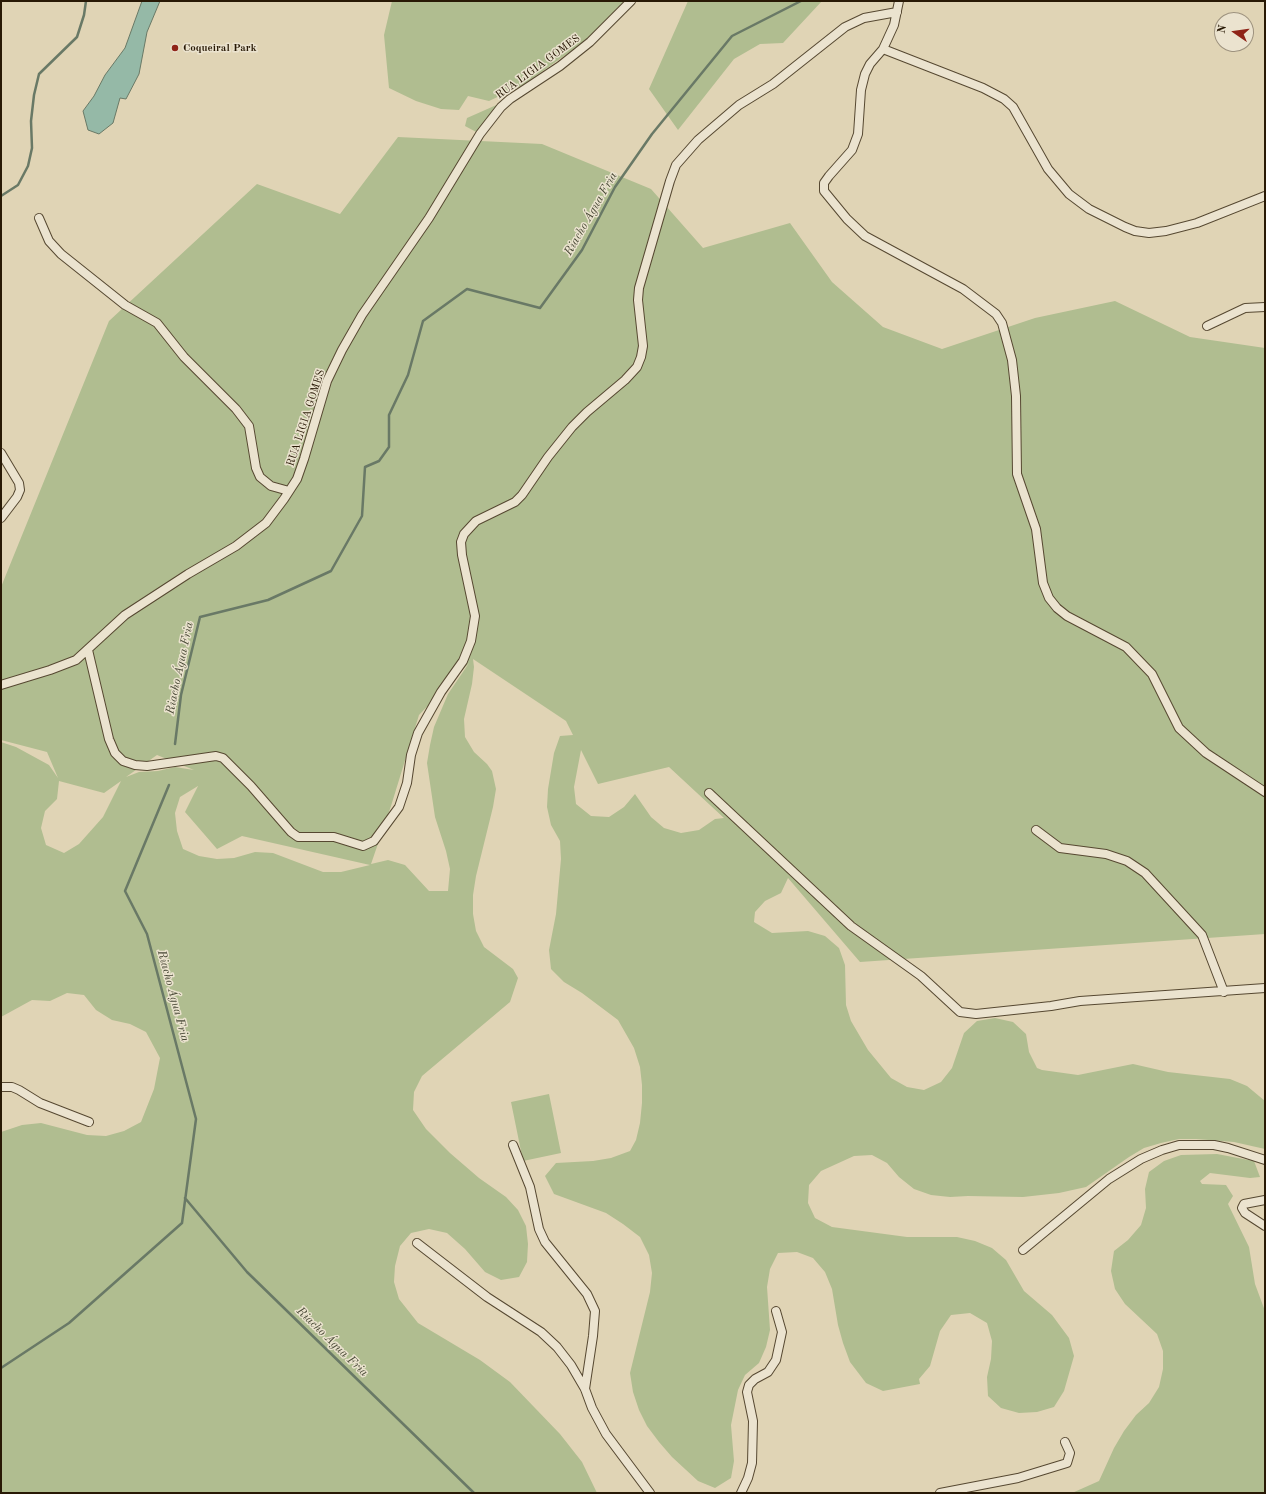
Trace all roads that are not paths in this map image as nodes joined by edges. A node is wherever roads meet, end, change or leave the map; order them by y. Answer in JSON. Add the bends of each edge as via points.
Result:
{"nodes":[{"id":1,"x":631,"y":1,"type":"edge"},
{"id":2,"x":899,"y":1,"type":"edge"},
{"id":3,"x":897,"y":12,"type":"junction"},
{"id":4,"x":883,"y":49,"type":"junction"},
{"id":5,"x":1265,"y":196,"type":"edge"},
{"id":6,"x":39,"y":218,"type":"dead end"},
{"id":7,"x":1265,"y":307,"type":"edge"},
{"id":8,"x":1207,"y":326,"type":"dead end"},
{"id":9,"x":1,"y":453,"type":"edge"},
{"id":10,"x":289,"y":491,"type":"junction"},
{"id":11,"x":1,"y":518,"type":"edge"},
{"id":12,"x":88,"y":650,"type":"junction"},
{"id":13,"x":1,"y":686,"type":"edge"},
{"id":14,"x":1265,"y":792,"type":"edge"},
{"id":15,"x":709,"y":793,"type":"dead end"},
{"id":16,"x":1036,"y":830,"type":"dead end"},
{"id":17,"x":1265,"y":988,"type":"edge"},
{"id":18,"x":1224,"y":992,"type":"junction"},
{"id":19,"x":1,"y":1087,"type":"edge"},
{"id":20,"x":89,"y":1122,"type":"dead end"},
{"id":21,"x":513,"y":1145,"type":"dead end"},
{"id":22,"x":1265,"y":1160,"type":"edge"},
{"id":23,"x":1265,"y":1200,"type":"edge"},
{"id":24,"x":1265,"y":1226,"type":"edge"},
{"id":25,"x":417,"y":1243,"type":"dead end"},
{"id":26,"x":1022,"y":1250,"type":"dead end"},
{"id":27,"x":776,"y":1311,"type":"dead end"},
{"id":28,"x":585,"y":1389,"type":"junction"},
{"id":29,"x":1065,"y":1442,"type":"dead end"},
{"id":30,"x":650,"y":1493,"type":"edge"},
{"id":31,"x":741,"y":1493,"type":"edge"},
{"id":32,"x":940,"y":1493,"type":"edge"}],
"edges":[{"from":1,"to":10,"type":"street","name":"RUA LIGIA GOMES","via":[[590,42],[560,66],[510,98],[480,134],[429,218],[362,315],[342,350],[327,381],[297,479]]},
{"from":2,"to":3,"type":"street"},
{"from":3,"to":4,"type":"street"},
{"from":3,"to":12,"type":"street","via":[[864,18],[845,27],[773,84],[739,105],[698,140],[676,165],[639,288],[643,346],[637,367],[572,427],[515,502],[476,521],[464,534],[461,542],[462,555],[475,616],[471,641],[463,661],[440,692],[418,733],[399,807],[374,841],[363,846],[334,837],[298,837],[223,758],[209,757],[147,766],[123,762],[115,753],[109,739]]},
{"from":4,"to":5,"type":"street","via":[[983,88],[1004,99],[1013,108],[1048,169],[1069,194],[1089,209],[1125,227],[1149,233],[1166,231],[1196,223]]},
{"from":4,"to":14,"type":"street","via":[[865,74],[861,90],[858,134],[852,150],[824,183],[824,192],[865,236],[963,289],[996,314],[1002,323],[1012,360],[1016,396],[1017,474],[1036,529],[1043,583],[1049,598],[1067,616],[1126,647],[1152,674],[1179,728],[1206,753]]},
{"from":6,"to":10,"type":"street","via":[[49,241],[61,254],[113,296],[157,323],[184,357],[236,409],[249,426],[256,468],[260,477],[271,486]]},
{"from":7,"to":8,"type":"street","via":[[1245,308]]},
{"from":9,"to":11,"type":"street","via":[[19,483],[20,490]]},
{"from":10,"to":12,"type":"street","name":"RUA LIGIA GOMES","via":[[266,522],[252,535],[125,615]]},
{"from":12,"to":13,"type":"street","name":"RUA LIGIA GOMES","via":[[76,660]]},
{"from":15,"to":18,"type":"street","via":[[851,926],[920,976],[960,1012],[976,1014],[1080,1001]]},
{"from":16,"to":18,"type":"street","via":[[1060,848],[1106,854],[1127,861],[1144,873],[1202,935]]},
{"from":17,"to":18,"type":"street"},
{"from":19,"to":20,"type":"street","via":[[12,1087],[40,1103]]},
{"from":21,"to":28,"type":"street","via":[[530,1187],[545,1242],[587,1294],[595,1311],[594,1336]]},
{"from":22,"to":26,"type":"street","via":[[1214,1145],[1179,1145],[1162,1150],[1141,1159],[1109,1179]]},
{"from":23,"to":24,"type":"street","via":[[1244,1204],[1242,1208]]},
{"from":25,"to":28,"type":"street","via":[[487,1297],[541,1332],[571,1365]]},
{"from":27,"to":31,"type":"street","via":[[782,1332],[776,1360],[768,1372],[749,1385],[747,1392],[753,1421],[752,1463]]},
{"from":28,"to":30,"type":"street","via":[[606,1434]]},
{"from":29,"to":32,"type":"street","via":[[1070,1457],[1067,1464],[1018,1478]]}]}
